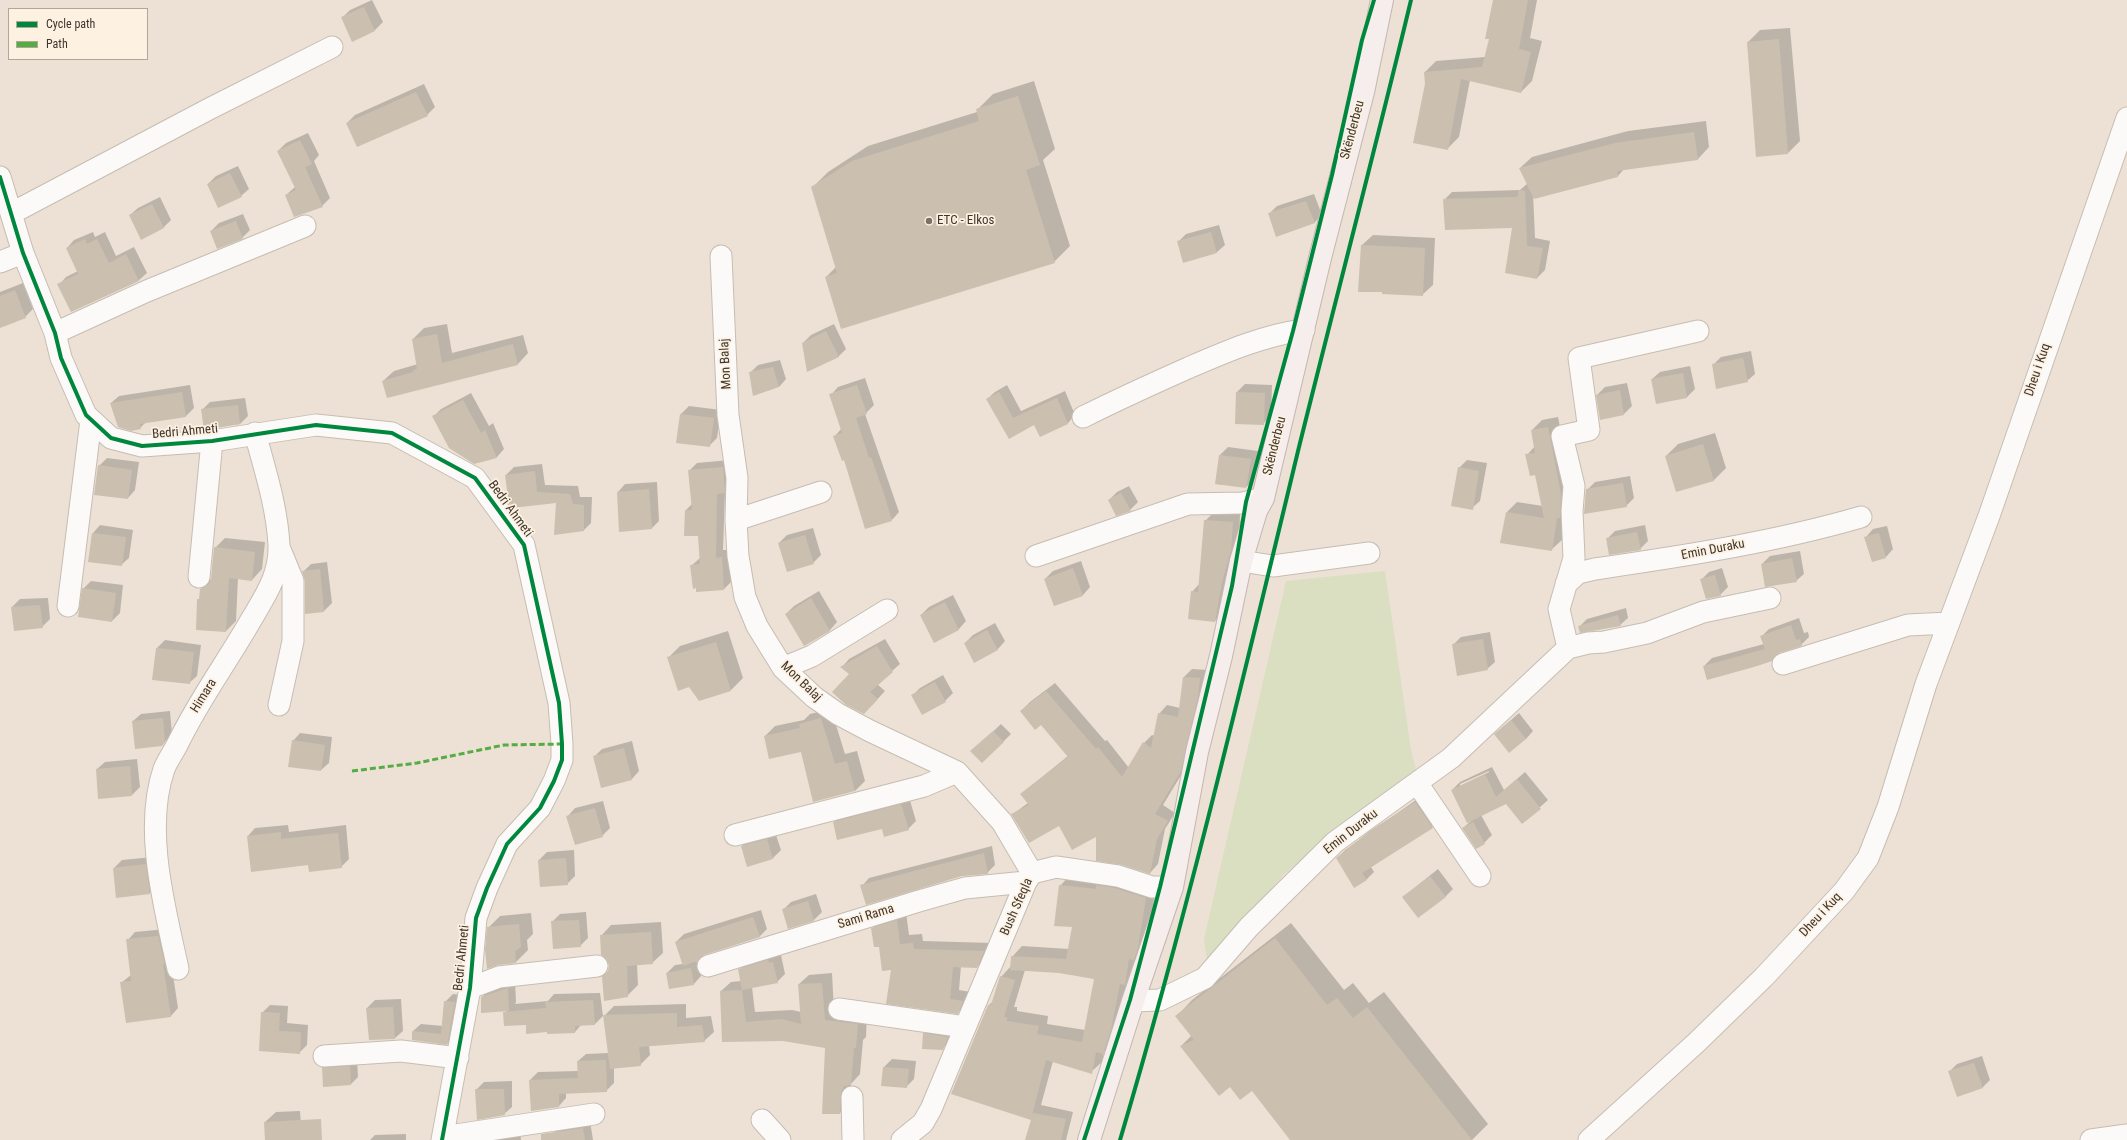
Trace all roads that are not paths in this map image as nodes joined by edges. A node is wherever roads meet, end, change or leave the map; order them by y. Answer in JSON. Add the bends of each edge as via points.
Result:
{"nodes":[{"id":1,"x":1382,"y":0,"type":"edge"},
{"id":2,"x":332,"y":47,"type":"dead end"},
{"id":3,"x":2127,"y":118,"type":"edge"},
{"id":4,"x":0,"y":177,"type":"edge"},
{"id":5,"x":12,"y":213,"type":"junction"},
{"id":6,"x":305,"y":226,"type":"dead end"},
{"id":7,"x":22,"y":252,"type":"junction"},
{"id":8,"x":721,"y":256,"type":"dead end"},
{"id":9,"x":0,"y":262,"type":"edge"},
{"id":10,"x":1304,"y":330,"type":"junction"},
{"id":11,"x":1698,"y":331,"type":"dead end"},
{"id":12,"x":55,"y":333,"type":"junction"},
{"id":13,"x":1083,"y":417,"type":"dead end"},
{"id":14,"x":91,"y":420,"type":"junction"},
{"id":15,"x":255,"y":433,"type":"junction"},
{"id":16,"x":212,"y":441,"type":"junction"},
{"id":17,"x":821,"y":492,"type":"dead end"},
{"id":18,"x":1263,"y":498,"type":"junction"},
{"id":19,"x":1861,"y":517,"type":"dead end"},
{"id":20,"x":736,"y":520,"type":"junction"},
{"id":21,"x":279,"y":546,"type":"junction"},
{"id":22,"x":1369,"y":553,"type":"dead end"},
{"id":23,"x":1036,"y":556,"type":"dead end"},
{"id":24,"x":1240,"y":561,"type":"junction"},
{"id":25,"x":199,"y":577,"type":"dead end"},
{"id":26,"x":1566,"y":584,"type":"junction"},
{"id":27,"x":1770,"y":598,"type":"dead end"},
{"id":28,"x":68,"y":606,"type":"dead end"},
{"id":29,"x":887,"y":610,"type":"dead end"},
{"id":30,"x":1949,"y":623,"type":"junction"},
{"id":31,"x":1568,"y":648,"type":"junction"},
{"id":32,"x":1783,"y":664,"type":"dead end"},
{"id":33,"x":783,"y":668,"type":"junction"},
{"id":34,"x":279,"y":705,"type":"dead end"},
{"id":35,"x":957,"y":772,"type":"junction"},
{"id":36,"x":1417,"y":783,"type":"junction"},
{"id":37,"x":735,"y":835,"type":"dead end"},
{"id":38,"x":1480,"y":876,"type":"dead end"},
{"id":39,"x":1029,"y":877,"type":"junction"},
{"id":40,"x":1172,"y":887,"type":"junction"},
{"id":41,"x":597,"y":966,"type":"dead end"},
{"id":42,"x":708,"y":966,"type":"dead end"},
{"id":43,"x":178,"y":969,"type":"dead end"},
{"id":44,"x":470,"y":988,"type":"junction"},
{"id":45,"x":1132,"y":1001,"type":"junction"},
{"id":46,"x":839,"y":1009,"type":"dead end"},
{"id":47,"x":965,"y":1027,"type":"junction"},
{"id":48,"x":324,"y":1056,"type":"dead end"},
{"id":49,"x":458,"y":1058,"type":"junction"},
{"id":50,"x":852,"y":1097,"type":"dead end"},
{"id":51,"x":594,"y":1114,"type":"dead end"},
{"id":52,"x":762,"y":1120,"type":"dead end"},
{"id":53,"x":2127,"y":1135,"type":"edge"},
{"id":54,"x":443,"y":1138,"type":"edge"},
{"id":55,"x":780,"y":1140,"type":"edge"},
{"id":56,"x":853,"y":1140,"type":"edge"},
{"id":57,"x":902,"y":1140,"type":"edge"},
{"id":58,"x":1089,"y":1140,"type":"edge"},
{"id":59,"x":1589,"y":1140,"type":"edge"},
{"id":60,"x":2091,"y":1140,"type":"edge"}],
"edges":[{"from":1,"to":10,"type":"main road","name":"Skënderbeu","via":[[1363,92]]},
{"from":2,"to":5,"type":"street"},
{"from":3,"to":30,"type":"street","name":"Dheu i Kuq","via":[[1989,516]]},
{"from":4,"to":5,"type":"street","name":"Bedri Ahmeti"},
{"from":5,"to":7,"type":"street","name":"Bedri Ahmeti"},
{"from":6,"to":12,"type":"street","via":[[147,290]]},
{"from":7,"to":9,"type":"street"},
{"from":7,"to":12,"type":"street","name":"Bedri Ahmeti"},
{"from":8,"to":20,"type":"street","name":"Mon Balaj","via":[[728,415],[736,478]]},
{"from":10,"to":13,"type":"street","via":[[1284,332],[1216,356],[1126,395]]},
{"from":10,"to":18,"type":"main road","name":"Skënderbeu"},
{"from":11,"to":26,"type":"street","via":[[1579,358],[1589,430],[1562,436],[1574,486],[1574,558]]},
{"from":12,"to":14,"type":"street","name":"Bedri Ahmeti","via":[[61,358],[86,415]]},
{"from":14,"to":16,"type":"street","name":"Bedri Ahmeti","via":[[111,438],[142,446]]},
{"from":14,"to":28,"type":"street"},
{"from":15,"to":16,"type":"street","name":"Bedri Ahmeti"},
{"from":15,"to":21,"type":"street","name":"Himara","via":[[271,492]]},
{"from":15,"to":44,"type":"street","name":"Bedri Ahmeti","via":[[316,425],[392,432],[475,478],[524,545],[559,703],[562,760],[540,808],[507,844],[487,888],[476,918]]},
{"from":16,"to":25,"type":"street"},
{"from":17,"to":20,"type":"street"},
{"from":18,"to":23,"type":"street","via":[[1243,503],[1188,504]]},
{"from":18,"to":24,"type":"main road","name":"Skënderbeu","via":[[1256,511]]},
{"from":19,"to":26,"type":"street","name":"Emin Duraku","via":[[1826,527],[1722,548],[1595,569],[1578,574]]},
{"from":20,"to":33,"type":"street","name":"Mon Balaj","via":[[738,556],[745,597],[757,626]]},
{"from":21,"to":34,"type":"street","via":[[293,581],[293,641]]},
{"from":21,"to":43,"type":"street","name":"Himara","via":[[274,580],[186,726],[164,769],[158,802],[156,836],[162,895]]},
{"from":22,"to":24,"type":"street","via":[[1273,566]]},
{"from":24,"to":40,"type":"main road","name":"Skënderbeu","via":[[1221,656],[1197,752]]},
{"from":26,"to":31,"type":"street","via":[[1559,609]]},
{"from":27,"to":31,"type":"street","via":[[1703,612],[1647,633]]},
{"from":29,"to":33,"type":"street","via":[[812,656]]},
{"from":30,"to":32,"type":"street","via":[[1908,625]]},
{"from":30,"to":59,"type":"street","name":"Dheu i Kuq","via":[[1926,684],[1888,807],[1868,858],[1844,891],[1764,977]]},
{"from":31,"to":36,"type":"street","name":"Emin Duraku","via":[[1451,758]]},
{"from":33,"to":35,"type":"street","name":"Mon Balaj","via":[[814,697],[838,714]]},
{"from":35,"to":37,"type":"street","via":[[924,786]]},
{"from":35,"to":39,"type":"street","name":"Mon Balaj","via":[[1002,822]]},
{"from":36,"to":38,"type":"street"},
{"from":36,"to":45,"type":"street","name":"Emin Duraku","via":[[1335,842],[1249,927],[1206,978],[1160,1000]]},
{"from":39,"to":40,"type":"street","name":"Bush Sfeqla","via":[[1056,867],[1118,876],[1152,887]]},
{"from":39,"to":42,"type":"street","name":"Sami Rama","via":[[965,888],[919,900]]},
{"from":39,"to":47,"type":"street","name":"Bush Sfeqla"},
{"from":40,"to":45,"type":"main road","name":"Skënderbeu"},
{"from":41,"to":44,"type":"street","name":"Bedri Ahmeti","via":[[499,977]]},
{"from":44,"to":49,"type":"street","name":"Bedri Ahmeti"},
{"from":45,"to":58,"type":"main road","name":"Skënderbeu"},
{"from":46,"to":47,"type":"street"},
{"from":47,"to":57,"type":"street","name":"Bush Sfeqla","via":[[931,1109],[922,1123]]},
{"from":48,"to":49,"type":"street","via":[[401,1052]]},
{"from":49,"to":54,"type":"street","name":"Bedri Ahmeti"},
{"from":50,"to":56,"type":"street"},
{"from":51,"to":54,"type":"street"},
{"from":52,"to":55,"type":"street"},
{"from":53,"to":60,"type":"street"}]}
